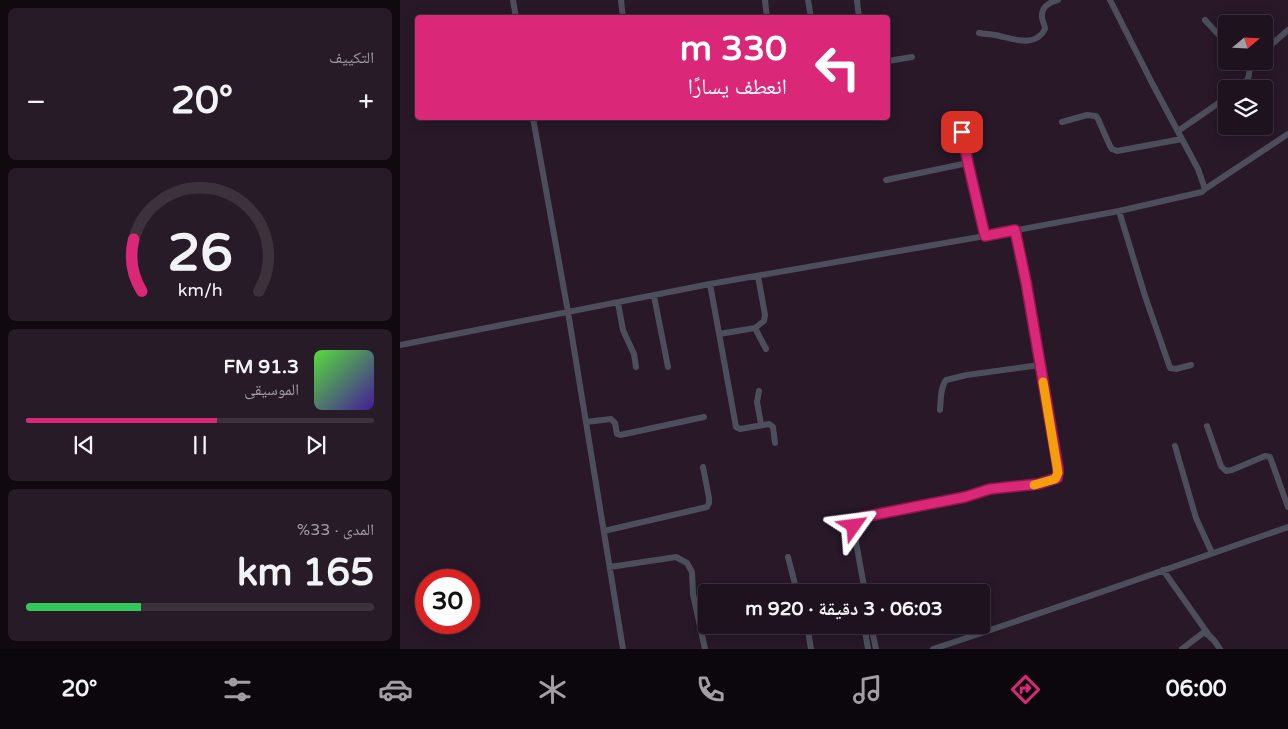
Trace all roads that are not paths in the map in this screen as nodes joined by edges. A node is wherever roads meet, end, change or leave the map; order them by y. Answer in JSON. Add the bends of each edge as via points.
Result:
{"nodes":[{"id":1,"x":513,"y":0,"type":"edge"},
{"id":2,"x":621,"y":0,"type":"edge"},
{"id":3,"x":765,"y":0,"type":"edge"},
{"id":4,"x":808,"y":0,"type":"edge"},
{"id":5,"x":857,"y":0,"type":"edge"},
{"id":6,"x":1058,"y":0,"type":"edge"},
{"id":7,"x":1110,"y":0,"type":"edge"},
{"id":8,"x":516,"y":15,"type":"edge"},
{"id":9,"x":623,"y":15,"type":"edge"},
{"id":10,"x":767,"y":15,"type":"edge"},
{"id":11,"x":810,"y":15,"type":"edge"},
{"id":12,"x":859,"y":15,"type":"edge"},
{"id":13,"x":1205,"y":20,"type":"dead end"},
{"id":14,"x":1288,"y":30,"type":"edge"},
{"id":15,"x":979,"y":33,"type":"dead end"},
{"id":16,"x":1218,"y":34,"type":"edge"},
{"id":17,"x":1273,"y":43,"type":"edge"},
{"id":18,"x":912,"y":57,"type":"dead end"},
{"id":19,"x":890,"y":61,"type":"edge"},
{"id":20,"x":1218,"y":104,"type":"edge"},
{"id":21,"x":534,"y":120,"type":"edge"},
{"id":22,"x":1062,"y":122,"type":"dead end"},
{"id":23,"x":1178,"y":131,"type":"junction"},
{"id":24,"x":962,"y":132,"type":"dead end"},
{"id":25,"x":1288,"y":134,"type":"edge"},
{"id":26,"x":1182,"y":139,"type":"junction"},
{"id":27,"x":968,"y":163,"type":"junction"},
{"id":28,"x":886,"y":180,"type":"dead end"},
{"id":29,"x":1206,"y":189,"type":"junction"},
{"id":30,"x":1119,"y":211,"type":"junction"},
{"id":31,"x":1015,"y":230,"type":"junction"},
{"id":32,"x":985,"y":236,"type":"junction"},
{"id":33,"x":758,"y":276,"type":"junction"},
{"id":34,"x":710,"y":284,"type":"junction"},
{"id":35,"x":654,"y":296,"type":"junction"},
{"id":36,"x":618,"y":302,"type":"junction"},
{"id":37,"x":568,"y":312,"type":"junction"},
{"id":38,"x":755,"y":328,"type":"junction"},
{"id":39,"x":719,"y":334,"type":"junction"},
{"id":40,"x":400,"y":345,"type":"edge"},
{"id":41,"x":766,"y":349,"type":"dead end"},
{"id":42,"x":1040,"y":365,"type":"junction"},
{"id":43,"x":1191,"y":365,"type":"dead end"},
{"id":44,"x":636,"y":367,"type":"dead end"},
{"id":45,"x":668,"y":367,"type":"dead end"},
{"id":46,"x":759,"y":391,"type":"dead end"},
{"id":47,"x":940,"y":410,"type":"dead end"},
{"id":48,"x":704,"y":417,"type":"dead end"},
{"id":49,"x":586,"y":422,"type":"junction"},
{"id":50,"x":761,"y":424,"type":"junction"},
{"id":51,"x":1207,"y":426,"type":"dead end"},
{"id":52,"x":775,"y":443,"type":"dead end"},
{"id":53,"x":1175,"y":446,"type":"dead end"},
{"id":54,"x":703,"y":467,"type":"dead end"},
{"id":55,"x":1288,"y":507,"type":"edge"},
{"id":56,"x":1288,"y":527,"type":"edge"},
{"id":57,"x":604,"y":531,"type":"junction"},
{"id":58,"x":1212,"y":553,"type":"junction"},
{"id":59,"x":788,"y":557,"type":"dead end"},
{"id":60,"x":610,"y":568,"type":"junction"},
{"id":61,"x":1163,"y":570,"type":"junction"},
{"id":62,"x":794,"y":584,"type":"edge"},
{"id":63,"x":864,"y":584,"type":"edge"},
{"id":64,"x":808,"y":634,"type":"edge"},
{"id":65,"x":866,"y":634,"type":"edge"},
{"id":66,"x":873,"y":634,"type":"edge"},
{"id":67,"x":1212,"y":638,"type":"junction"},
{"id":68,"x":624,"y":649,"type":"edge"},
{"id":69,"x":705,"y":649,"type":"edge"},
{"id":70,"x":811,"y":649,"type":"edge"},
{"id":71,"x":868,"y":649,"type":"edge"},
{"id":72,"x":876,"y":649,"type":"edge"},
{"id":73,"x":933,"y":649,"type":"edge"},
{"id":74,"x":1182,"y":649,"type":"edge"},
{"id":75,"x":1220,"y":649,"type":"edge"}],
"edges":[{"from":1,"to":8,"type":"street"},
{"from":2,"to":9,"type":"street"},
{"from":3,"to":10,"type":"street"},
{"from":4,"to":11,"type":"street"},
{"from":5,"to":12,"type":"street"},
{"from":6,"to":15,"type":"street","via":[[1043,10],[1045,29],[1036,38],[1013,40]]},
{"from":7,"to":23,"type":"street"},
{"from":13,"to":16,"type":"street"},
{"from":14,"to":17,"type":"street"},
{"from":18,"to":19,"type":"street"},
{"from":20,"to":23,"type":"street"},
{"from":21,"to":37,"type":"street"},
{"from":22,"to":26,"type":"street","via":[[1087,115],[1096,116],[1110,146],[1116,151]]},
{"from":23,"to":26,"type":"street"},
{"from":24,"to":27,"type":"street"},
{"from":25,"to":29,"type":"street"},
{"from":26,"to":29,"type":"street"},
{"from":27,"to":28,"type":"street"},
{"from":27,"to":32,"type":"street"},
{"from":29,"to":30,"type":"street","via":[[1189,196]]},
{"from":30,"to":31,"type":"street"},
{"from":30,"to":43,"type":"street","via":[[1169,366],[1176,369]]},
{"from":31,"to":32,"type":"street"},
{"from":31,"to":42,"type":"street"},
{"from":32,"to":33,"type":"street"},
{"from":33,"to":34,"type":"street"},
{"from":33,"to":38,"type":"street","via":[[764,318]]},
{"from":34,"to":35,"type":"street"},
{"from":34,"to":39,"type":"street"},
{"from":35,"to":36,"type":"street"},
{"from":35,"to":45,"type":"street"},
{"from":36,"to":37,"type":"street"},
{"from":36,"to":44,"type":"street","via":[[623,330]]},
{"from":37,"to":40,"type":"street"},
{"from":37,"to":49,"type":"street"},
{"from":38,"to":39,"type":"street"},
{"from":38,"to":41,"type":"street"},
{"from":39,"to":50,"type":"street","via":[[736,427]]},
{"from":42,"to":47,"type":"street","via":[[946,380]]},
{"from":42,"to":63,"type":"street","via":[[1057,478],[1038,484],[990,489],[858,519],[854,531]]},
{"from":46,"to":50,"type":"street","via":[[757,402]]},
{"from":48,"to":49,"type":"street","via":[[620,435],[611,419]]},
{"from":49,"to":57,"type":"street"},
{"from":50,"to":52,"type":"street","via":[[773,427]]},
{"from":51,"to":55,"type":"street","via":[[1221,466],[1226,471],[1264,456],[1270,457]]},
{"from":53,"to":58,"type":"street","via":[[1196,518]]},
{"from":54,"to":57,"type":"street","via":[[709,498],[707,507]]},
{"from":56,"to":58,"type":"street"},
{"from":57,"to":60,"type":"street"},
{"from":58,"to":61,"type":"street"},
{"from":59,"to":62,"type":"street"},
{"from":60,"to":68,"type":"street"},
{"from":60,"to":69,"type":"street","via":[[676,557],[687,563],[692,572]]},
{"from":61,"to":67,"type":"street"},
{"from":61,"to":73,"type":"street"},
{"from":64,"to":70,"type":"street"},
{"from":65,"to":71,"type":"street"},
{"from":66,"to":72,"type":"street"},
{"from":67,"to":74,"type":"street","via":[[1203,633]]},
{"from":67,"to":75,"type":"street"}]}
